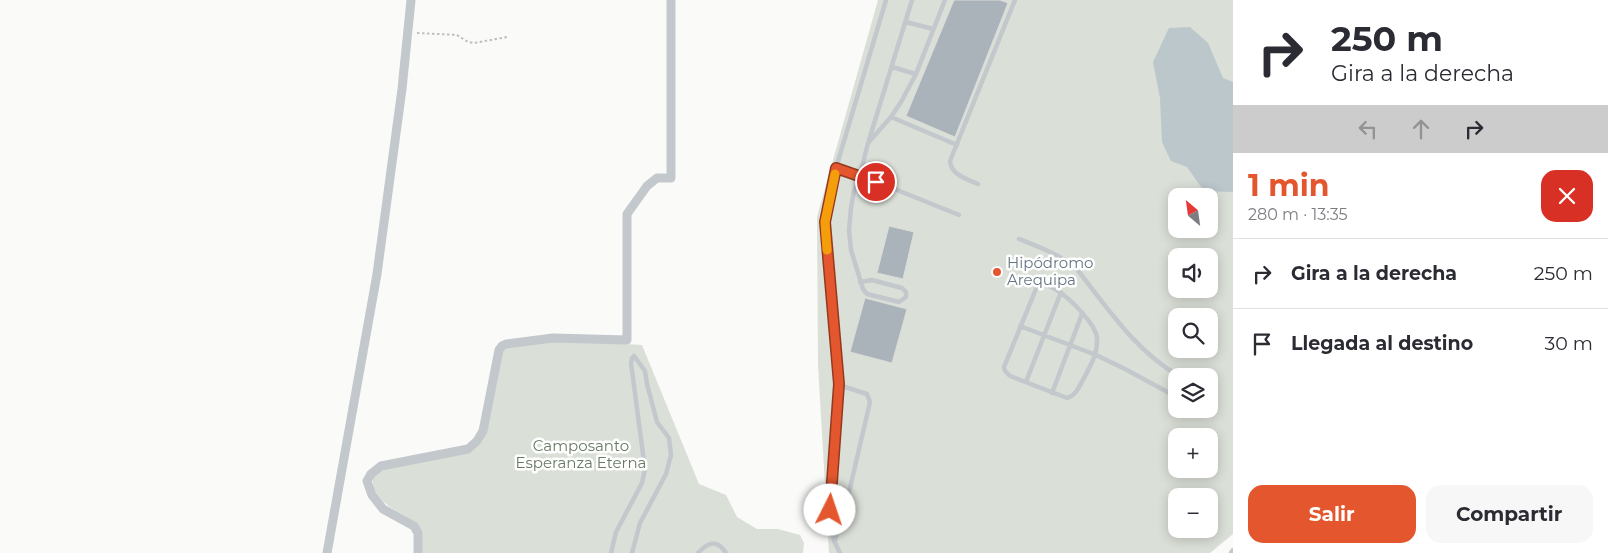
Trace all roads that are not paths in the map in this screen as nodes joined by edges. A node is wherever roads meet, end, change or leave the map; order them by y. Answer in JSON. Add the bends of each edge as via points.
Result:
{"nodes":[{"id":1,"x":411,"y":0,"type":"edge"},
{"id":2,"x":671,"y":0,"type":"edge"},
{"id":3,"x":886,"y":0,"type":"edge"},
{"id":4,"x":912,"y":0,"type":"edge"},
{"id":5,"x":945,"y":0,"type":"edge"},
{"id":6,"x":1015,"y":0,"type":"edge"},
{"id":7,"x":906,"y":22,"type":"junction"},
{"id":8,"x":932,"y":29,"type":"junction"},
{"id":9,"x":892,"y":67,"type":"junction"},
{"id":10,"x":916,"y":74,"type":"junction"},
{"id":11,"x":891,"y":117,"type":"junction"},
{"id":12,"x":868,"y":143,"type":"junction"},
{"id":13,"x":957,"y":145,"type":"junction"},
{"id":14,"x":836,"y":168,"type":"junction"},
{"id":15,"x":860,"y":176,"type":"junction"},
{"id":16,"x":978,"y":184,"type":"dead end"},
{"id":17,"x":959,"y":215,"type":"dead end"},
{"id":18,"x":1019,"y":239,"type":"dead end"},
{"id":19,"x":860,"y":282,"type":"junction"},
{"id":20,"x":1061,"y":292,"type":"junction"},
{"id":21,"x":1082,"y":314,"type":"junction"},
{"id":22,"x":1020,"y":326,"type":"junction"},
{"id":23,"x":1044,"y":335,"type":"junction"},
{"id":24,"x":1070,"y":345,"type":"junction"},
{"id":25,"x":1096,"y":355,"type":"junction"},
{"id":26,"x":1168,"y":369,"type":"edge"},
{"id":27,"x":1026,"y":382,"type":"junction"},
{"id":28,"x":839,"y":384,"type":"junction"},
{"id":29,"x":1052,"y":393,"type":"junction"},
{"id":30,"x":1168,"y":393,"type":"edge"},
{"id":31,"x":834,"y":541,"type":"junction"},
{"id":32,"x":327,"y":553,"type":"edge"},
{"id":33,"x":418,"y":553,"type":"edge"},
{"id":34,"x":611,"y":553,"type":"edge"},
{"id":35,"x":632,"y":553,"type":"edge"},
{"id":36,"x":698,"y":553,"type":"edge"},
{"id":37,"x":726,"y":553,"type":"edge"},
{"id":38,"x":840,"y":553,"type":"edge"}],
"edges":[{"from":1,"to":32,"type":"street","via":[[377,274]]},
{"from":2,"to":33,"type":"street","via":[[671,178],[657,178],[647,186],[627,214],[627,340],[552,338],[502,346],[477,441],[468,449],[381,466],[371,474],[367,481],[372,495],[383,509],[414,526],[418,533]]},
{"from":3,"to":14,"type":"lane"},
{"from":4,"to":7,"type":"lane"},
{"from":5,"to":8,"type":"lane"},
{"from":6,"to":13,"type":"lane"},
{"from":7,"to":8,"type":"lane"},
{"from":7,"to":9,"type":"lane"},
{"from":8,"to":10,"type":"lane"},
{"from":9,"to":10,"type":"lane"},
{"from":9,"to":12,"type":"lane"},
{"from":10,"to":11,"type":"lane"},
{"from":11,"to":12,"type":"lane"},
{"from":11,"to":13,"type":"lane"},
{"from":12,"to":15,"type":"lane"},
{"from":13,"to":16,"type":"lane","via":[[950,161],[951,167],[955,173]]},
{"from":14,"to":15,"type":"lane"},
{"from":14,"to":28,"type":"lane","via":[[825,230]]},
{"from":15,"to":17,"type":"lane"},
{"from":15,"to":19,"type":"lane","via":[[854,192],[849,230],[850,250]]},
{"from":18,"to":26,"type":"lane","via":[[1067,260],[1125,330]]},
{"from":19,"to":19,"type":"lane","via":[[872,280],[902,288],[906,297],[900,302],[867,294]]},
{"from":20,"to":21,"type":"lane"},
{"from":20,"to":22,"type":"lane","via":[[1048,284],[1040,284]]},
{"from":20,"to":23,"type":"lane"},
{"from":21,"to":24,"type":"lane"},
{"from":21,"to":25,"type":"lane","via":[[1095,328]]},
{"from":22,"to":23,"type":"lane"},
{"from":22,"to":27,"type":"lane","via":[[1004,368],[1010,376]]},
{"from":23,"to":24,"type":"lane"},
{"from":23,"to":27,"type":"lane"},
{"from":24,"to":25,"type":"lane"},
{"from":24,"to":29,"type":"lane"},
{"from":25,"to":29,"type":"lane","via":[[1073,395],[1067,398]]},
{"from":25,"to":30,"type":"lane"},
{"from":27,"to":29,"type":"lane"},
{"from":28,"to":31,"type":"lane","via":[[830,510]]},
{"from":28,"to":31,"type":"lane","via":[[867,394],[870,399],[846,505]]},
{"from":31,"to":38,"type":"lane"},
{"from":34,"to":35,"type":"lane","via":[[616,532],[642,483],[645,469],[631,363],[634,356],[645,371],[657,422],[669,438],[671,455],[666,474],[640,523]]},
{"from":36,"to":37,"type":"lane","via":[[705,545],[716,543]]}]}
